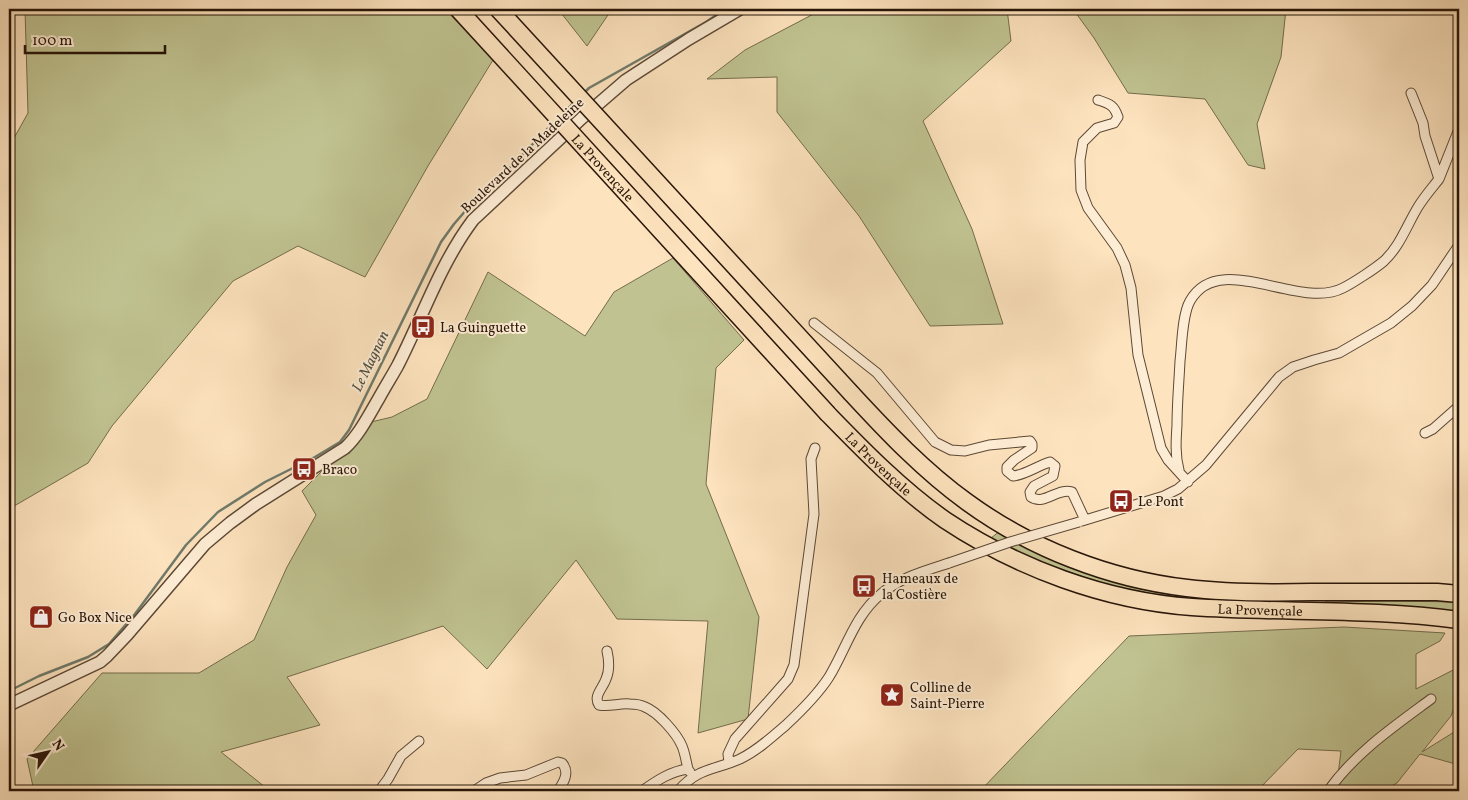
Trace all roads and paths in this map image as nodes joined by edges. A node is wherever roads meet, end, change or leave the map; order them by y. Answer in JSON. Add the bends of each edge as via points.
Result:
{"nodes":[{"id":1,"x":458,"y":9,"type":"edge"},
{"id":2,"x":498,"y":9,"type":"edge"},
{"id":3,"x":740,"y":9,"type":"edge"},
{"id":4,"x":1411,"y":93,"type":"dead end"},
{"id":5,"x":1098,"y":100,"type":"dead end"},
{"id":6,"x":1459,"y":129,"type":"edge"},
{"id":7,"x":1439,"y":180,"type":"junction"},
{"id":8,"x":1459,"y":245,"type":"edge"},
{"id":9,"x":814,"y":323,"type":"dead end"},
{"id":10,"x":1459,"y":406,"type":"edge"},
{"id":11,"x":1424,"y":432,"type":"dead end"},
{"id":12,"x":815,"y":448,"type":"dead end"},
{"id":13,"x":1178,"y":470,"type":"junction"},
{"id":14,"x":1188,"y":482,"type":"junction"},
{"id":15,"x":1082,"y":521,"type":"junction"},
{"id":16,"x":1459,"y":594,"type":"edge"},
{"id":17,"x":1456,"y":620,"type":"edge"},
{"id":18,"x":608,"y":651,"type":"dead end"},
{"id":19,"x":1431,"y":699,"type":"dead end"},
{"id":20,"x":9,"y":705,"type":"edge"},
{"id":21,"x":420,"y":741,"type":"dead end"},
{"id":22,"x":729,"y":763,"type":"junction"},
{"id":23,"x":690,"y":773,"type":"junction"},
{"id":24,"x":379,"y":791,"type":"edge"},
{"id":25,"x":474,"y":791,"type":"edge"},
{"id":26,"x":558,"y":791,"type":"edge"},
{"id":27,"x":642,"y":791,"type":"edge"},
{"id":28,"x":678,"y":791,"type":"edge"},
{"id":29,"x":1328,"y":791,"type":"edge"}],
"edges":[{"from":1,"to":17,"type":"highway","name":"La Provençale","bridge":true,"via":[[828,414],[882,468],[945,520],[1048,574],[1153,603],[1379,612]]},
{"from":2,"to":16,"type":"highway","name":"La Provençale","bridge":true,"via":[[911,455],[967,502],[1010,530],[1113,573],[1186,588]]},
{"from":3,"to":20,"type":"street","name":"Boulevard de la Madeleine","via":[[626,80],[473,220],[459,238],[398,365],[345,448],[256,504],[205,544],[100,662]]},
{"from":4,"to":7,"type":"street"},
{"from":5,"to":13,"type":"street","via":[[1110,104],[1118,117],[1114,123],[1097,128],[1083,142],[1081,190],[1088,208],[1117,248],[1125,265],[1131,288],[1138,355],[1161,448]]},
{"from":6,"to":7,"type":"street"},
{"from":7,"to":13,"type":"street","via":[[1383,261],[1342,289],[1321,294],[1295,292],[1225,279],[1203,286],[1190,301],[1183,324]]},
{"from":8,"to":14,"type":"street","via":[[1432,285],[1391,323],[1339,353],[1293,367],[1279,377]]},
{"from":9,"to":15,"type":"street","via":[[877,374],[935,442],[951,450],[965,451],[989,445],[1030,442],[1032,448],[1014,460],[1007,471],[1012,476],[1019,475],[1050,462],[1055,466],[1053,476],[1034,486],[1030,497],[1041,500],[1067,490],[1072,492]]},
{"from":10,"to":11,"type":"street","via":[[1434,429]]},
{"from":12,"to":22,"type":"street","via":[[811,459],[814,514],[794,664],[788,680],[735,739],[728,754]]},
{"from":13,"to":14,"type":"street"},
{"from":14,"to":15,"type":"street","via":[[1164,496]]},
{"from":15,"to":22,"type":"street","bridge":true,"via":[[906,577],[880,594],[862,614],[818,692],[763,744]]},
{"from":18,"to":23,"type":"street","via":[[607,679],[597,697],[599,705],[646,707],[682,744]]},
{"from":19,"to":29,"type":"street","via":[[1368,747],[1338,776]]},
{"from":21,"to":24,"type":"street","via":[[401,756]]},
{"from":22,"to":23,"type":"street"},
{"from":23,"to":27,"type":"street","via":[[673,772]]},
{"from":23,"to":28,"type":"street"},
{"from":25,"to":26,"type":"street","via":[[500,778],[526,775],[558,762],[566,767],[567,774]]}]}
